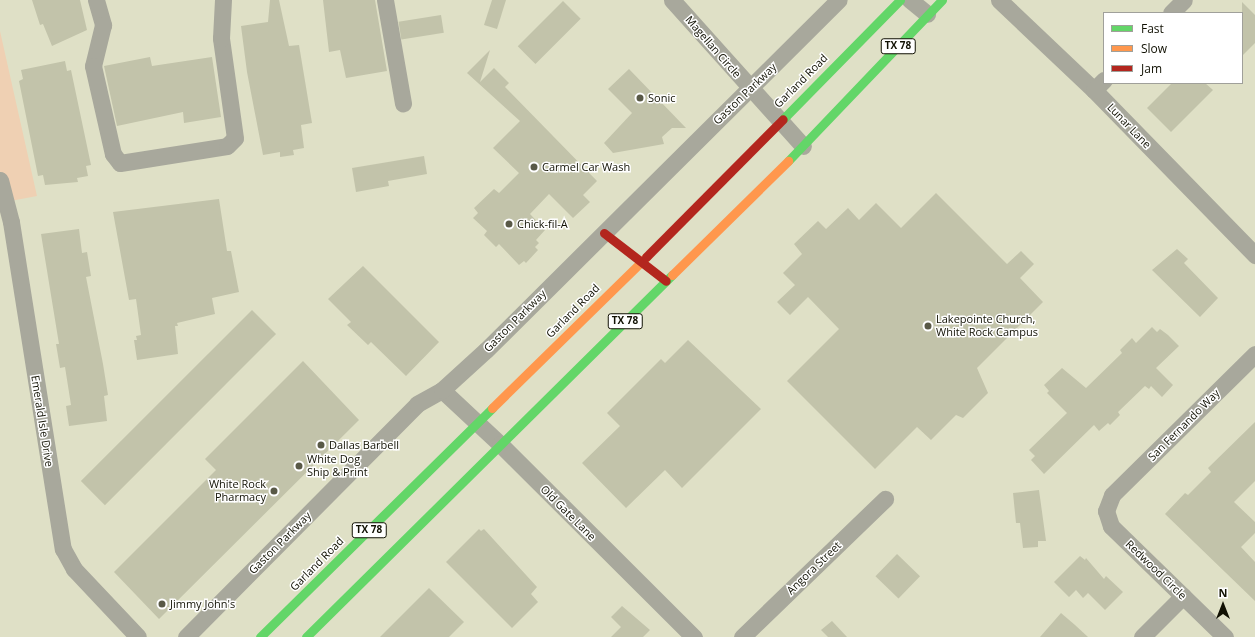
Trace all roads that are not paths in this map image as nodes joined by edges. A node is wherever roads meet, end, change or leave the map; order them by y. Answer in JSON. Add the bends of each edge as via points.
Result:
{"nodes":[{"id":1,"x":96,"y":0,"type":"edge"},
{"id":2,"x":223,"y":0,"type":"edge"},
{"id":3,"x":385,"y":0,"type":"edge"},
{"id":4,"x":672,"y":0,"type":"edge"},
{"id":5,"x":839,"y":0,"type":"edge"},
{"id":6,"x":900,"y":0,"type":"edge"},
{"id":7,"x":910,"y":0,"type":"edge"},
{"id":8,"x":942,"y":0,"type":"edge"},
{"id":9,"x":999,"y":0,"type":"edge"},
{"id":10,"x":1184,"y":0,"type":"edge"},
{"id":11,"x":1172,"y":12,"type":"edge"},
{"id":12,"x":927,"y":14,"type":"junction"},
{"id":13,"x":1099,"y":85,"type":"edge"},
{"id":14,"x":750,"y":90,"type":"junction"},
{"id":15,"x":403,"y":103,"type":"dead end"},
{"id":16,"x":779,"y":120,"type":"junction"},
{"id":17,"x":803,"y":146,"type":"junction"},
{"id":18,"x":0,"y":180,"type":"edge"},
{"id":19,"x":604,"y":234,"type":"junction"},
{"id":20,"x":1255,"y":255,"type":"edge"},
{"id":21,"x":642,"y":261,"type":"junction"},
{"id":22,"x":666,"y":281,"type":"junction"},
{"id":23,"x":1255,"y":354,"type":"edge"},
{"id":24,"x":442,"y":390,"type":"junction"},
{"id":25,"x":478,"y":423,"type":"junction"},
{"id":26,"x":500,"y":444,"type":"junction"},
{"id":27,"x":1112,"y":495,"type":"joint"},
{"id":28,"x":885,"y":499,"type":"dead end"},
{"id":29,"x":1183,"y":596,"type":"junction"},
{"id":30,"x":138,"y":637,"type":"edge"},
{"id":31,"x":186,"y":637,"type":"edge"},
{"id":32,"x":260,"y":637,"type":"edge"},
{"id":33,"x":306,"y":637,"type":"edge"},
{"id":34,"x":694,"y":637,"type":"edge"},
{"id":35,"x":742,"y":637,"type":"edge"},
{"id":36,"x":1142,"y":637,"type":"edge"},
{"id":37,"x":1225,"y":637,"type":"edge"}],
"edges":[{"from":1,"to":2,"type":"street","via":[[103,25],[93,66],[113,154],[120,163],[227,146],[235,138],[221,38]]},
{"from":3,"to":15,"type":"street"},
{"from":4,"to":14,"type":"street","name":"Magellan Circle"},
{"from":5,"to":14,"type":"street","name":"Gaston Parkway"},
{"from":6,"to":16,"type":"main road","name":"Garland Road","number":"TX 78"},
{"from":7,"to":12,"type":"street"},
{"from":8,"to":12,"type":"main road","number":"TX 78"},
{"from":9,"to":13,"type":"street","name":"Lunar Lane"},
{"from":10,"to":11,"type":"street"},
{"from":12,"to":17,"type":"main road","number":"TX 78"},
{"from":13,"to":20,"type":"street","name":"Lunar Lane"},
{"from":14,"to":16,"type":"street","name":"Magellan Circle"},
{"from":14,"to":19,"type":"street","name":"Gaston Parkway"},
{"from":16,"to":17,"type":"street","name":"Magellan Circle"},
{"from":16,"to":21,"type":"main road","name":"Garland Road","number":"TX 78"},
{"from":17,"to":22,"type":"main road","number":"TX 78"},
{"from":18,"to":30,"type":"street","name":"Emerald Isle Drive","via":[[11,222],[63,550],[84,580]]},
{"from":19,"to":21,"type":"main road"},
{"from":19,"to":24,"type":"street","name":"Gaston Parkway"},
{"from":21,"to":22,"type":"main road"},
{"from":21,"to":25,"type":"main road","name":"Garland Road","number":"TX 78"},
{"from":22,"to":26,"type":"main road","number":"TX 78"},
{"from":23,"to":27,"type":"street","name":"San Fernando Way"},
{"from":24,"to":25,"type":"street","name":"Old Gate Lane"},
{"from":24,"to":31,"type":"street","name":"Gaston Parkway","via":[[417,404]]},
{"from":25,"to":26,"type":"street","name":"Old Gate Lane"},
{"from":25,"to":32,"type":"main road","name":"Garland Road","number":"TX 78"},
{"from":26,"to":33,"type":"main road","number":"TX 78"},
{"from":26,"to":34,"type":"street","name":"Old Gate Lane"},
{"from":27,"to":29,"type":"street","name":"Redwood Circle","via":[[1106,511],[1111,526]]},
{"from":28,"to":35,"type":"street","name":"Angora Street"},
{"from":29,"to":36,"type":"street"},
{"from":29,"to":37,"type":"street","name":"Redwood Circle"}]}
